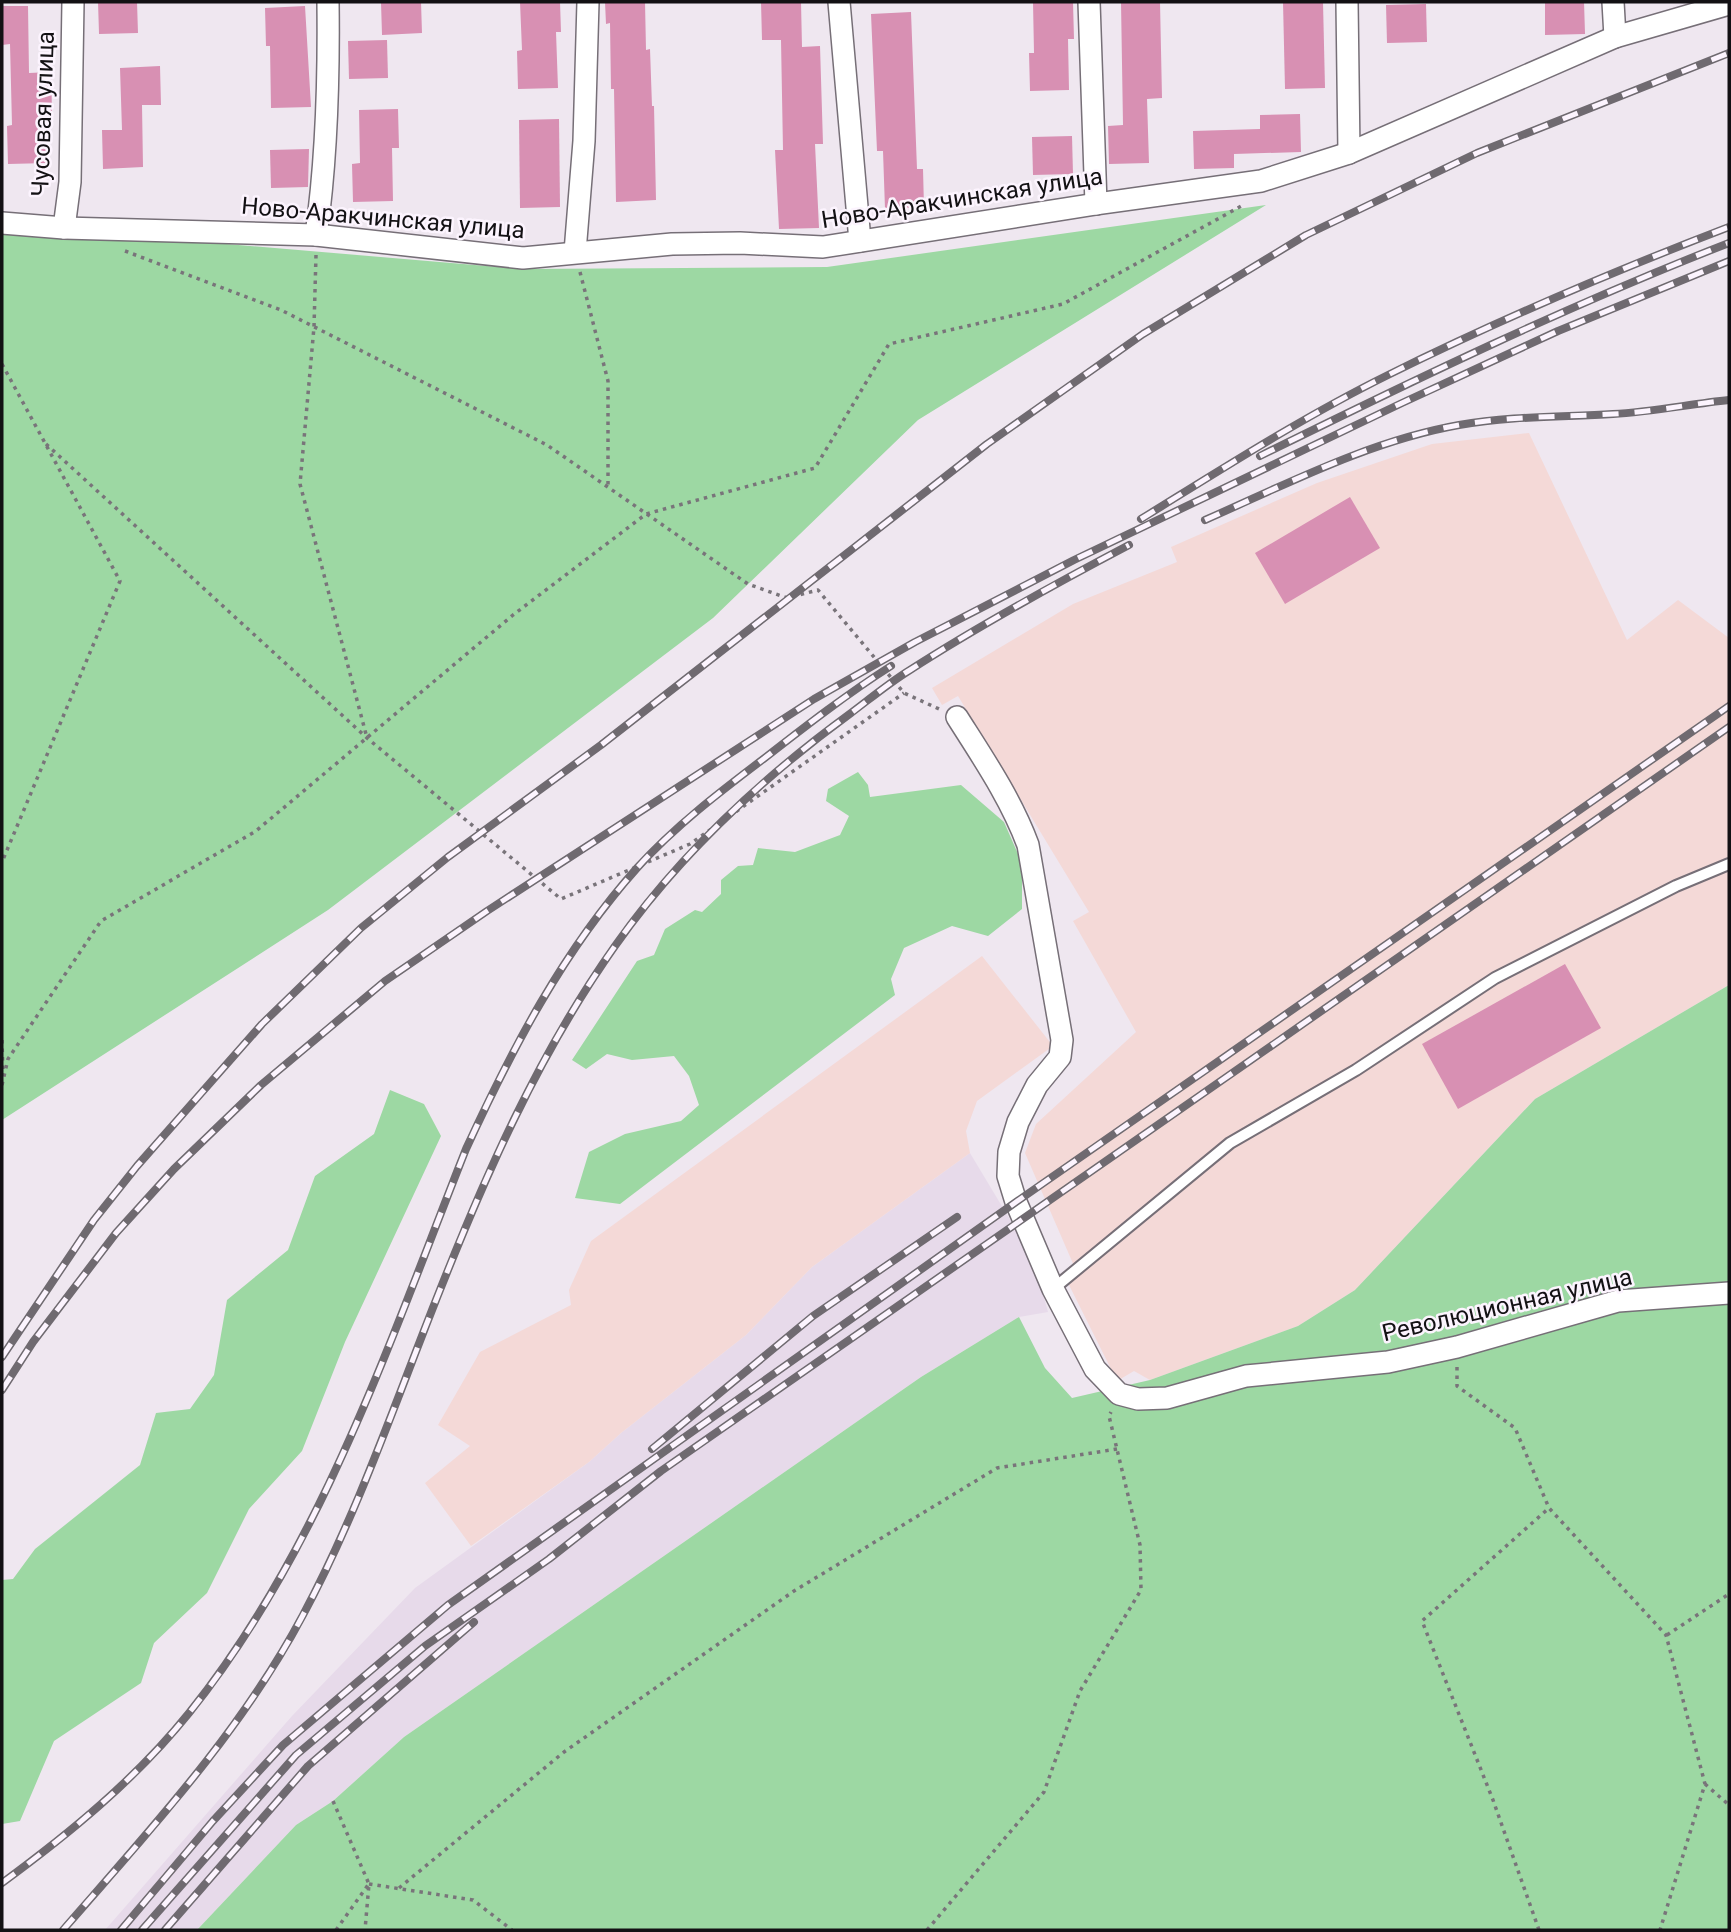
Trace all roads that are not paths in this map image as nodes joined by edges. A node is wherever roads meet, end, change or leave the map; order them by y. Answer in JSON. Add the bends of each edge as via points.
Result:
{"nodes":[{"id":1,"x":73,"y":2,"type":"edge"},
{"id":2,"x":328,"y":2,"type":"edge"},
{"id":3,"x":588,"y":2,"type":"edge"},
{"id":4,"x":839,"y":2,"type":"edge"},
{"id":5,"x":1089,"y":2,"type":"edge"},
{"id":6,"x":1347,"y":2,"type":"edge"},
{"id":7,"x":1613,"y":2,"type":"edge"},
{"id":8,"x":1729,"y":4,"type":"edge"},
{"id":9,"x":1615,"y":37,"type":"junction"},
{"id":10,"x":1349,"y":153,"type":"junction"},
{"id":11,"x":1096,"y":204,"type":"junction"},
{"id":12,"x":2,"y":223,"type":"edge"},
{"id":13,"x":64,"y":228,"type":"junction"},
{"id":14,"x":316,"y":235,"type":"junction"},
{"id":15,"x":860,"y":241,"type":"junction"},
{"id":16,"x":575,"y":252,"type":"junction"},
{"id":17,"x":957,"y":717,"type":"road end"},
{"id":18,"x":1729,"y":864,"type":"edge"},
{"id":19,"x":1053,"y":1289,"type":"junction"},
{"id":20,"x":1729,"y":1293,"type":"edge"}],
"edges":[{"from":1,"to":13,"type":"street","name":"Чусовая улица","via":[[70,183]]},
{"from":2,"to":14,"type":"street","via":[[324,178]]},
{"from":3,"to":16,"type":"street"},
{"from":4,"to":15,"type":"street"},
{"from":5,"to":11,"type":"street"},
{"from":6,"to":10,"type":"street"},
{"from":7,"to":9,"type":"street"},
{"from":8,"to":9,"type":"street","name":"Ново-Аракчинская улица"},
{"from":9,"to":10,"type":"street","name":"Ново-Аракчинская улица"},
{"from":10,"to":11,"type":"street","name":"Ново-Аракчинская улица","via":[[1261,181]]},
{"from":11,"to":15,"type":"street","name":"Ново-Аракчинская улица"},
{"from":12,"to":13,"type":"street","name":"Ново-Аракчинская улица"},
{"from":13,"to":14,"type":"street","name":"Ново-Аракчинская улица"},
{"from":14,"to":16,"type":"street","name":"Ново-Аракчинская улица","via":[[523,258]]},
{"from":15,"to":16,"type":"street","name":"Ново-Аракчинская улица","via":[[823,247],[672,244]]},
{"from":17,"to":19,"type":"street","via":[[1020,823],[1043,924],[1062,1040],[1060,1057],[1037,1085],[1018,1122],[1008,1176]]},
{"from":18,"to":19,"type":"lane","via":[[1495,978],[1356,1070],[1230,1143]]},
{"from":19,"to":20,"type":"street","name":"Революционная улица","via":[[1095,1369],[1119,1394],[1138,1399],[1167,1398],[1246,1376],[1388,1362],[1618,1301]]}]}
